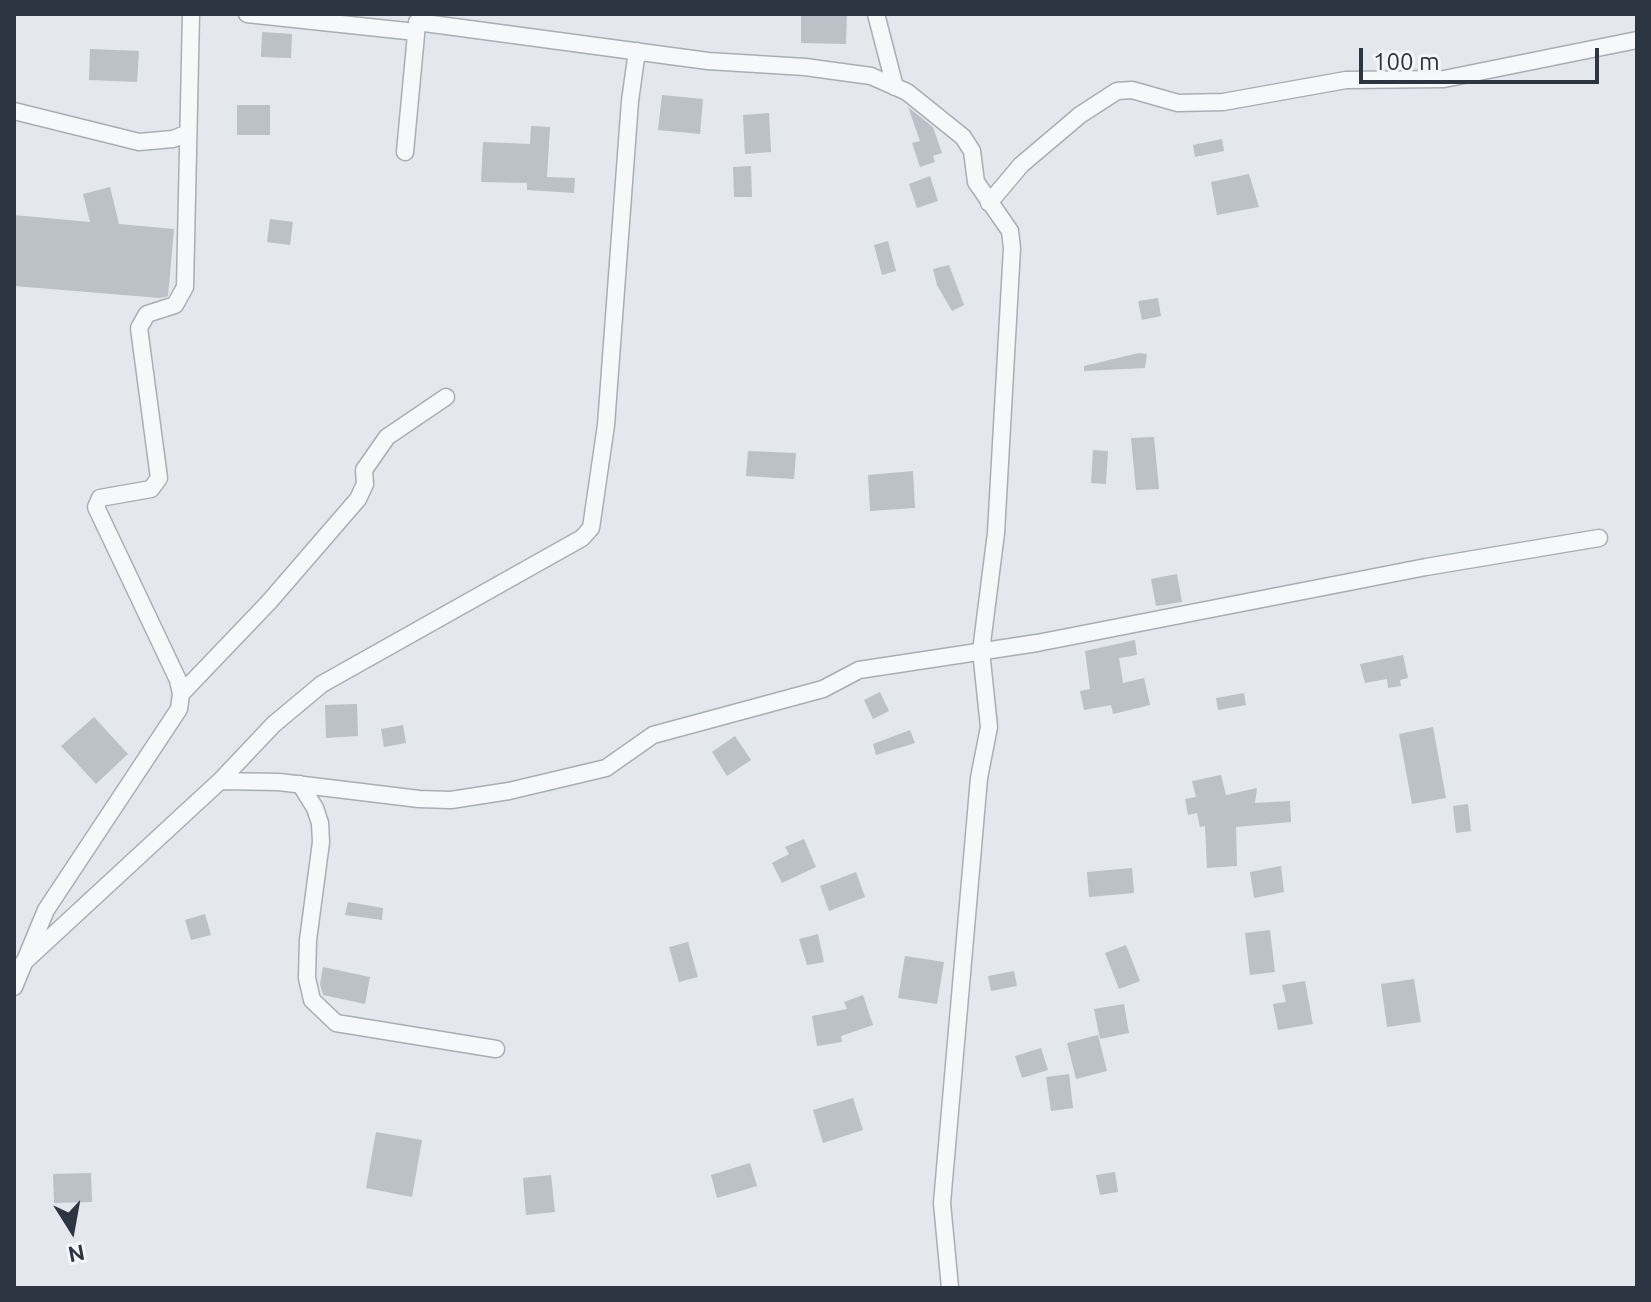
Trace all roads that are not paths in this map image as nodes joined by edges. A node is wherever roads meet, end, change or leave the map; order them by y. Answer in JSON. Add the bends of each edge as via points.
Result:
{"nodes":[{"id":1,"x":192,"y":14,"type":"edge"},
{"id":2,"x":247,"y":14,"type":"edge"},
{"id":3,"x":876,"y":14,"type":"edge"},
{"id":4,"x":417,"y":22,"type":"edge"},
{"id":5,"x":1637,"y":40,"type":"edge"},
{"id":6,"x":637,"y":51,"type":"junction"},
{"id":7,"x":895,"y":87,"type":"junction"},
{"id":8,"x":14,"y":111,"type":"edge"},
{"id":9,"x":188,"y":133,"type":"junction"},
{"id":10,"x":405,"y":152,"type":"dead end"},
{"id":11,"x":989,"y":203,"type":"junction"},
{"id":12,"x":446,"y":397,"type":"dead end"},
{"id":13,"x":1599,"y":538,"type":"dead end"},
{"id":14,"x":981,"y":651,"type":"junction"},
{"id":15,"x":181,"y":694,"type":"junction"},
{"id":16,"x":220,"y":781,"type":"junction"},
{"id":17,"x":300,"y":784,"type":"junction"},
{"id":18,"x":23,"y":963,"type":"junction"},
{"id":19,"x":14,"y":987,"type":"edge"},
{"id":20,"x":496,"y":1049,"type":"dead end"},
{"id":21,"x":950,"y":1288,"type":"edge"}],
"edges":[{"from":1,"to":9,"type":"street"},
{"from":2,"to":4,"type":"street"},
{"from":3,"to":7,"type":"street"},
{"from":4,"to":6,"type":"street"},
{"from":4,"to":10,"type":"street"},
{"from":5,"to":11,"type":"street","via":[[1444,79],[1346,80],[1223,102],[1178,103],[1117,91],[1021,165]]},
{"from":6,"to":7,"type":"street","via":[[871,76]]},
{"from":6,"to":16,"type":"street","via":[[606,425],[591,528],[582,538],[322,684],[274,724]]},
{"from":7,"to":11,"type":"street","via":[[963,137],[972,151],[976,182]]},
{"from":8,"to":9,"type":"street","via":[[139,142]]},
{"from":9,"to":15,"type":"street","via":[[185,287],[175,305],[147,314],[139,328],[159,478],[151,489],[100,498],[96,507]]},
{"from":11,"to":14,"type":"street","via":[[1010,231],[1012,248],[996,533]]},
{"from":12,"to":15,"type":"street","via":[[387,437],[364,470],[358,499]]},
{"from":13,"to":14,"type":"street"},
{"from":14,"to":17,"type":"street","via":[[859,670],[823,689],[653,735],[606,768],[509,791],[419,799]]},
{"from":14,"to":21,"type":"street","via":[[989,727],[966,901],[942,1203]]},
{"from":15,"to":18,"type":"street","via":[[172,724],[70,870]]},
{"from":16,"to":17,"type":"street"},
{"from":16,"to":18,"type":"street"},
{"from":17,"to":20,"type":"street","via":[[315,808],[320,833],[308,940],[312,1000],[336,1023]]},
{"from":18,"to":19,"type":"street"}]}
